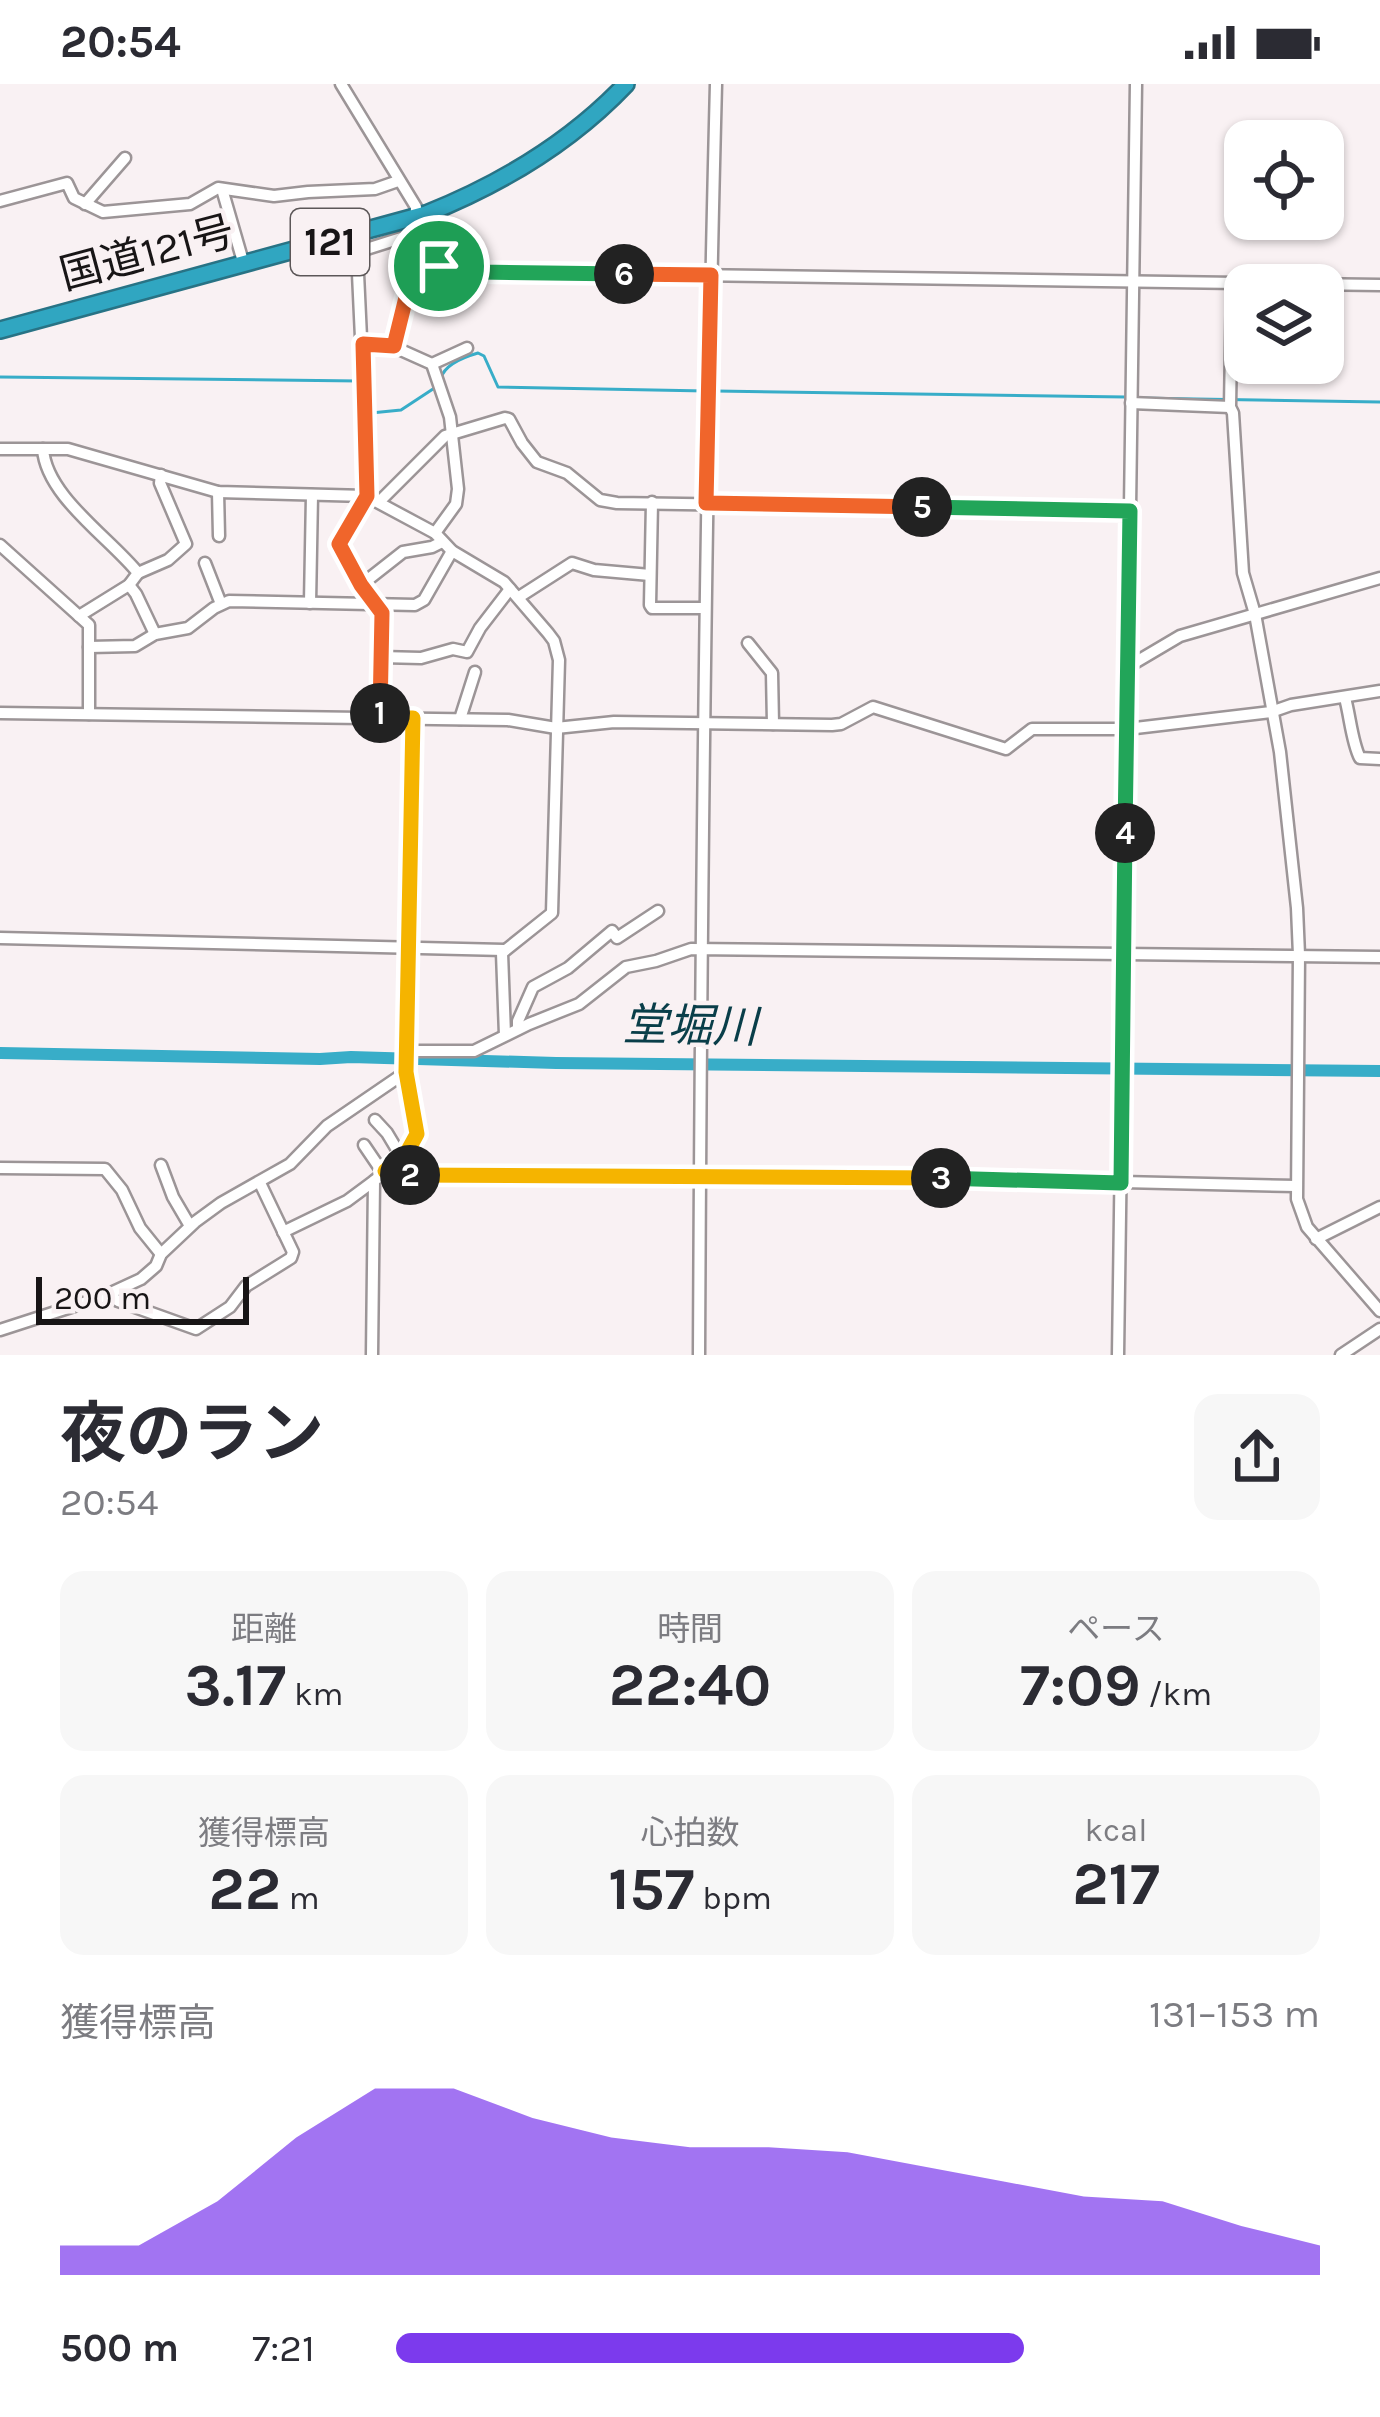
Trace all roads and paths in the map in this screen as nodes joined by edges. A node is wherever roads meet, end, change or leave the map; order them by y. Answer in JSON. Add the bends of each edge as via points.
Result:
{"nodes":[{"id":1,"x":341,"y":84,"type":"edge"},
{"id":2,"x":626,"y":84,"type":"edge"},
{"id":3,"x":716,"y":84,"type":"edge"},
{"id":4,"x":1136,"y":84,"type":"edge"},
{"id":5,"x":125,"y":158,"type":"dead end"},
{"id":6,"x":398,"y":181,"type":"junction"},
{"id":7,"x":223,"y":189,"type":"junction"},
{"id":8,"x":0,"y":201,"type":"edge"},
{"id":9,"x":85,"y":204,"type":"junction"},
{"id":10,"x":416,"y":225,"type":"junction"},
{"id":11,"x":244,"y":265,"type":"junction"},
{"id":12,"x":414,"y":265,"type":"junction"},
{"id":13,"x":711,"y":275,"type":"junction"},
{"id":14,"x":1133,"y":282,"type":"junction"},
{"id":15,"x":1224,"y":284,"type":"edge"},
{"id":16,"x":1344,"y":285,"type":"edge"},
{"id":17,"x":1380,"y":285,"type":"edge"},
{"id":18,"x":0,"y":330,"type":"edge"},
{"id":19,"x":363,"y":344,"type":"junction"},
{"id":20,"x":394,"y":346,"type":"junction"},
{"id":21,"x":467,"y":348,"type":"dead end"},
{"id":22,"x":432,"y":364,"type":"junction"},
{"id":23,"x":1231,"y":384,"type":"edge"},
{"id":24,"x":1231,"y":402,"type":"junction"},
{"id":25,"x":1131,"y":403,"type":"junction"},
{"id":26,"x":453,"y":434,"type":"junction"},
{"id":27,"x":0,"y":448,"type":"edge"},
{"id":28,"x":44,"y":449,"type":"junction"},
{"id":29,"x":160,"y":476,"type":"junction"},
{"id":30,"x":218,"y":492,"type":"junction"},
{"id":31,"x":312,"y":495,"type":"junction"},
{"id":32,"x":367,"y":496,"type":"junction"},
{"id":33,"x":380,"y":502,"type":"junction"},
{"id":34,"x":652,"y":502,"type":"junction"},
{"id":35,"x":706,"y":503,"type":"junction"},
{"id":36,"x":1130,"y":511,"type":"junction"},
{"id":37,"x":219,"y":536,"type":"dead end"},
{"id":38,"x":443,"y":542,"type":"junction"},
{"id":39,"x":0,"y":545,"type":"edge"},
{"id":40,"x":205,"y":563,"type":"dead end"},
{"id":41,"x":138,"y":573,"type":"junction"},
{"id":42,"x":650,"y":575,"type":"junction"},
{"id":43,"x":1380,"y":578,"type":"edge"},
{"id":44,"x":129,"y":585,"type":"junction"},
{"id":45,"x":361,"y":585,"type":"junction"},
{"id":46,"x":514,"y":593,"type":"junction"},
{"id":47,"x":221,"y":604,"type":"junction"},
{"id":48,"x":310,"y":604,"type":"junction"},
{"id":49,"x":377,"y":605,"type":"junction"},
{"id":50,"x":704,"y":608,"type":"junction"},
{"id":51,"x":1255,"y":614,"type":"junction"},
{"id":52,"x":80,"y":616,"type":"junction"},
{"id":53,"x":155,"y":634,"type":"junction"},
{"id":54,"x":748,"y":644,"type":"dead end"},
{"id":55,"x":89,"y":646,"type":"junction"},
{"id":56,"x":381,"y":657,"type":"junction"},
{"id":57,"x":1128,"y":664,"type":"junction"},
{"id":58,"x":475,"y":672,"type":"dead end"},
{"id":59,"x":1380,"y":691,"type":"edge"},
{"id":60,"x":1345,"y":698,"type":"junction"},
{"id":61,"x":1271,"y":712,"type":"junction"},
{"id":62,"x":0,"y":713,"type":"edge"},
{"id":63,"x":89,"y":714,"type":"junction"},
{"id":64,"x":380,"y":718,"type":"junction"},
{"id":65,"x":413,"y":718,"type":"junction"},
{"id":66,"x":460,"y":719,"type":"junction"},
{"id":67,"x":705,"y":724,"type":"junction"},
{"id":68,"x":773,"y":724,"type":"junction"},
{"id":69,"x":556,"y":728,"type":"junction"},
{"id":70,"x":1127,"y":729,"type":"junction"},
{"id":71,"x":1380,"y":759,"type":"edge"},
{"id":72,"x":658,"y":911,"type":"dead end"},
{"id":73,"x":0,"y":938,"type":"edge"},
{"id":74,"x":704,"y":948,"type":"junction"},
{"id":75,"x":407,"y":949,"type":"junction"},
{"id":76,"x":504,"y":950,"type":"junction"},
{"id":77,"x":1124,"y":954,"type":"junction"},
{"id":78,"x":1299,"y":955,"type":"junction"},
{"id":79,"x":1380,"y":957,"type":"edge"},
{"id":80,"x":518,"y":1029,"type":"junction"},
{"id":81,"x":505,"y":1035,"type":"junction"},
{"id":82,"x":408,"y":1051,"type":"junction"},
{"id":83,"x":406,"y":1072,"type":"junction"},
{"id":84,"x":375,"y":1120,"type":"dead end"},
{"id":85,"x":364,"y":1144,"type":"dead end"},
{"id":86,"x":402,"y":1157,"type":"junction"},
{"id":87,"x":160,"y":1165,"type":"dead end"},
{"id":88,"x":0,"y":1168,"type":"edge"},
{"id":89,"x":381,"y":1175,"type":"junction"},
{"id":90,"x":700,"y":1178,"type":"junction"},
{"id":91,"x":260,"y":1183,"type":"junction"},
{"id":92,"x":1121,"y":1183,"type":"junction"},
{"id":93,"x":1296,"y":1186,"type":"junction"},
{"id":94,"x":1380,"y":1207,"type":"edge"},
{"id":95,"x":190,"y":1226,"type":"junction"},
{"id":96,"x":283,"y":1232,"type":"junction"},
{"id":97,"x":1316,"y":1239,"type":"junction"},
{"id":98,"x":161,"y":1254,"type":"junction"},
{"id":99,"x":108,"y":1294,"type":"junction"},
{"id":100,"x":1380,"y":1311,"type":"edge"},
{"id":101,"x":1380,"y":1329,"type":"edge"},
{"id":102,"x":0,"y":1330,"type":"edge"},
{"id":103,"x":372,"y":1355,"type":"edge"},
{"id":104,"x":699,"y":1355,"type":"edge"},
{"id":105,"x":1118,"y":1355,"type":"edge"},
{"id":106,"x":1341,"y":1355,"type":"edge"}],
"edges":[{"from":1,"to":6,"type":"street"},
{"from":2,"to":10,"type":"highway","name":"国道121号","number":"121","via":[[536,159]]},
{"from":3,"to":13,"type":"street"},
{"from":4,"to":14,"type":"street"},
{"from":5,"to":9,"type":"street"},
{"from":6,"to":7,"type":"street","via":[[274,196]]},
{"from":6,"to":10,"type":"street","via":[[416,207]]},
{"from":7,"to":9,"type":"street","via":[[190,203],[103,212]]},
{"from":7,"to":11,"type":"street"},
{"from":8,"to":9,"type":"street","via":[[67,183]]},
{"from":10,"to":11,"type":"highway","name":"国道121号","number":"121"},
{"from":10,"to":12,"type":"street"},
{"from":10,"to":19,"type":"street","via":[[357,252]]},
{"from":11,"to":18,"type":"highway","name":"国道121号","number":"121"},
{"from":12,"to":13,"type":"street"},
{"from":12,"to":20,"type":"street"},
{"from":13,"to":14,"type":"street"},
{"from":13,"to":35,"type":"street"},
{"from":14,"to":15,"type":"street"},
{"from":14,"to":25,"type":"street"},
{"from":16,"to":17,"type":"street"},
{"from":19,"to":20,"type":"street"},
{"from":19,"to":32,"type":"street"},
{"from":20,"to":22,"type":"street"},
{"from":21,"to":22,"type":"street"},
{"from":22,"to":26,"type":"street"},
{"from":23,"to":24,"type":"street"},
{"from":24,"to":25,"type":"street"},
{"from":24,"to":51,"type":"street","via":[[1243,573]]},
{"from":25,"to":36,"type":"street"},
{"from":26,"to":33,"type":"street"},
{"from":26,"to":34,"type":"street","via":[[509,419],[538,461],[600,500]]},
{"from":26,"to":38,"type":"street","via":[[457,498]]},
{"from":27,"to":28,"type":"street"},
{"from":28,"to":29,"type":"street"},
{"from":28,"to":41,"type":"street","via":[[58,488]]},
{"from":29,"to":30,"type":"street"},
{"from":29,"to":41,"type":"street","via":[[186,544]]},
{"from":30,"to":31,"type":"street"},
{"from":30,"to":37,"type":"street"},
{"from":31,"to":32,"type":"street"},
{"from":31,"to":48,"type":"street"},
{"from":32,"to":33,"type":"street"},
{"from":32,"to":45,"type":"street","via":[[339,544]]},
{"from":33,"to":38,"type":"street"},
{"from":34,"to":35,"type":"street"},
{"from":34,"to":42,"type":"street"},
{"from":35,"to":36,"type":"street"},
{"from":35,"to":50,"type":"street"},
{"from":36,"to":57,"type":"street"},
{"from":38,"to":45,"type":"street","via":[[392,558]]},
{"from":38,"to":46,"type":"street"},
{"from":38,"to":49,"type":"street","via":[[424,600]]},
{"from":39,"to":52,"type":"street"},
{"from":40,"to":47,"type":"street"},
{"from":41,"to":44,"type":"street"},
{"from":42,"to":46,"type":"street","via":[[572,563]]},
{"from":42,"to":50,"type":"street","via":[[652,608]]},
{"from":43,"to":51,"type":"street"},
{"from":44,"to":52,"type":"street"},
{"from":44,"to":53,"type":"street"},
{"from":45,"to":49,"type":"street"},
{"from":46,"to":56,"type":"street","via":[[467,652]]},
{"from":46,"to":69,"type":"street","via":[[557,651]]},
{"from":47,"to":48,"type":"street"},
{"from":47,"to":53,"type":"street","via":[[188,628]]},
{"from":48,"to":49,"type":"street"},
{"from":49,"to":56,"type":"street"},
{"from":50,"to":67,"type":"street"},
{"from":51,"to":57,"type":"street","via":[[1180,636]]},
{"from":51,"to":61,"type":"street"},
{"from":52,"to":55,"type":"street","via":[[89,625]]},
{"from":53,"to":55,"type":"street","via":[[135,646]]},
{"from":54,"to":68,"type":"street","via":[[772,673]]},
{"from":55,"to":63,"type":"street"},
{"from":56,"to":64,"type":"street"},
{"from":57,"to":70,"type":"street"},
{"from":58,"to":66,"type":"street"},
{"from":59,"to":60,"type":"street"},
{"from":60,"to":61,"type":"street"},
{"from":60,"to":71,"type":"street","via":[[1357,754]]},
{"from":61,"to":70,"type":"street"},
{"from":61,"to":78,"type":"street"},
{"from":62,"to":63,"type":"street"},
{"from":63,"to":64,"type":"street"},
{"from":64,"to":65,"type":"street"},
{"from":65,"to":66,"type":"street"},
{"from":65,"to":75,"type":"street"},
{"from":66,"to":69,"type":"street"},
{"from":67,"to":68,"type":"street"},
{"from":67,"to":69,"type":"street"},
{"from":67,"to":74,"type":"street"},
{"from":68,"to":70,"type":"street","via":[[841,724],[873,707],[1006,749],[1032,729]]},
{"from":69,"to":76,"type":"street","via":[[552,913]]},
{"from":70,"to":77,"type":"street"},
{"from":72,"to":80,"type":"street","via":[[617,938],[612,931],[538,983]]},
{"from":73,"to":75,"type":"street"},
{"from":74,"to":77,"type":"street"},
{"from":74,"to":80,"type":"street","via":[[626,967],[579,1004]]},
{"from":74,"to":90,"type":"street"},
{"from":75,"to":76,"type":"street"},
{"from":75,"to":82,"type":"street"},
{"from":76,"to":81,"type":"street"},
{"from":77,"to":78,"type":"street"},
{"from":77,"to":92,"type":"street"},
{"from":78,"to":79,"type":"street"},
{"from":78,"to":93,"type":"street"},
{"from":80,"to":81,"type":"street"},
{"from":81,"to":82,"type":"street","via":[[474,1051]]},
{"from":82,"to":83,"type":"street"},
{"from":83,"to":86,"type":"street","via":[[417,1134]]},
{"from":83,"to":91,"type":"street"},
{"from":84,"to":86,"type":"street"},
{"from":85,"to":89,"type":"street"},
{"from":86,"to":89,"type":"street"},
{"from":87,"to":95,"type":"street"},
{"from":88,"to":98,"type":"street","via":[[105,1169]]},
{"from":89,"to":90,"type":"street"},
{"from":89,"to":96,"type":"street"},
{"from":89,"to":103,"type":"street"},
{"from":90,"to":92,"type":"street"},
{"from":90,"to":104,"type":"street"},
{"from":91,"to":95,"type":"street"},
{"from":91,"to":96,"type":"street"},
{"from":92,"to":93,"type":"street"},
{"from":92,"to":105,"type":"street"},
{"from":93,"to":97,"type":"street","via":[[1302,1219]]},
{"from":94,"to":97,"type":"street"},
{"from":95,"to":98,"type":"street"},
{"from":96,"to":99,"type":"street","via":[[291,1258],[198,1328]]},
{"from":97,"to":100,"type":"street"},
{"from":98,"to":99,"type":"street","via":[[148,1274]]},
{"from":99,"to":102,"type":"street"},
{"from":101,"to":106,"type":"street"}]}
